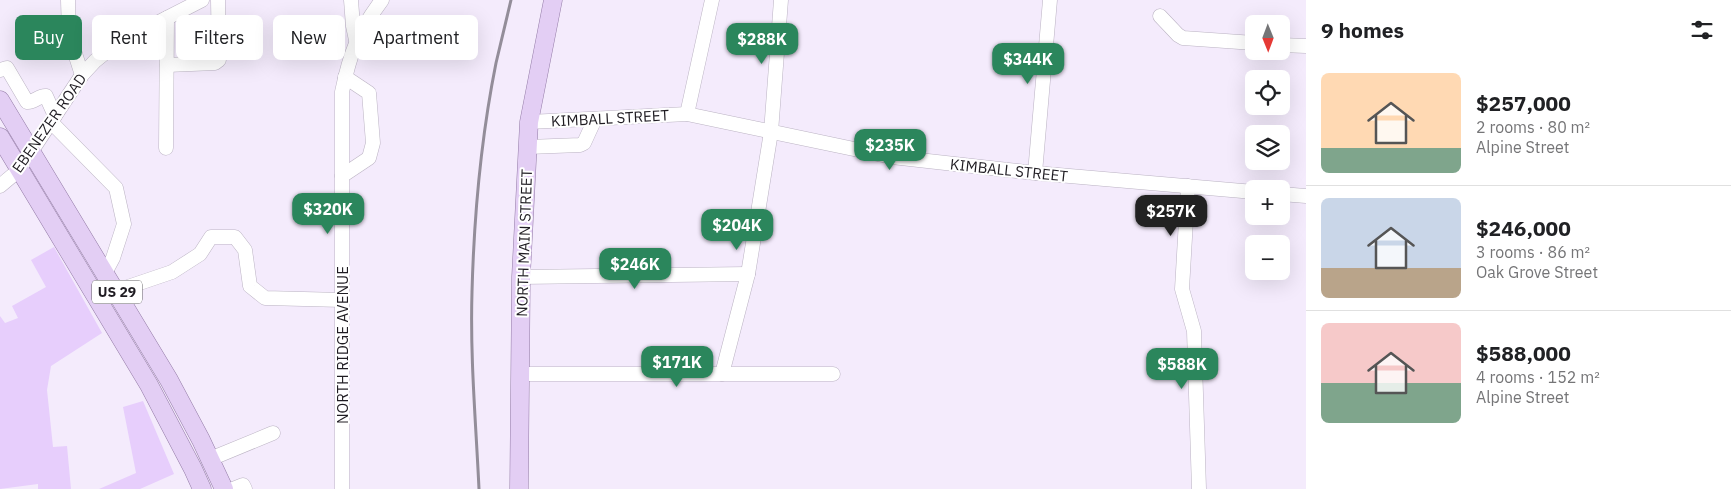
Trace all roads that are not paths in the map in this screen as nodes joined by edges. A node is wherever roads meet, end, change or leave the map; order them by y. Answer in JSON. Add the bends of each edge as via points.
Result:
{"nodes":[{"id":1,"x":68,"y":0,"type":"edge"},
{"id":2,"x":202,"y":0,"type":"edge"},
{"id":3,"x":218,"y":0,"type":"edge"},
{"id":4,"x":351,"y":0,"type":"edge"},
{"id":5,"x":382,"y":0,"type":"edge"},
{"id":6,"x":553,"y":0,"type":"edge"},
{"id":7,"x":712,"y":0,"type":"edge"},
{"id":8,"x":781,"y":0,"type":"edge"},
{"id":9,"x":1050,"y":0,"type":"edge"},
{"id":10,"x":370,"y":15,"type":"edge"},
{"id":11,"x":1160,"y":16,"type":"dead end"},
{"id":12,"x":167,"y":18,"type":"junction"},
{"id":13,"x":355,"y":35,"type":"edge"},
{"id":14,"x":1245,"y":42,"type":"edge"},
{"id":15,"x":355,"y":43,"type":"edge"},
{"id":16,"x":1290,"y":45,"type":"edge"},
{"id":17,"x":1306,"y":46,"type":"edge"},
{"id":18,"x":167,"y":65,"type":"junction"},
{"id":19,"x":0,"y":70,"type":"edge"},
{"id":20,"x":82,"y":75,"type":"junction"},
{"id":21,"x":345,"y":77,"type":"junction"},
{"id":22,"x":0,"y":100,"type":"edge"},
{"id":23,"x":687,"y":114,"type":"junction"},
{"id":24,"x":53,"y":119,"type":"junction"},
{"id":25,"x":595,"y":119,"type":"junction"},
{"id":26,"x":529,"y":122,"type":"junction"},
{"id":27,"x":771,"y":132,"type":"junction"},
{"id":28,"x":0,"y":137,"type":"edge"},
{"id":29,"x":528,"y":147,"type":"junction"},
{"id":30,"x":166,"y":148,"type":"dead end"},
{"id":31,"x":31,"y":152,"type":"junction"},
{"id":32,"x":19,"y":170,"type":"junction"},
{"id":33,"x":1035,"y":173,"type":"junction"},
{"id":34,"x":342,"y":176,"type":"junction"},
{"id":35,"x":0,"y":186,"type":"edge"},
{"id":36,"x":1188,"y":186,"type":"junction"},
{"id":37,"x":1245,"y":191,"type":"edge"},
{"id":38,"x":1290,"y":195,"type":"edge"},
{"id":39,"x":1306,"y":196,"type":"edge"},
{"id":40,"x":105,"y":273,"type":"junction"},
{"id":41,"x":748,"y":274,"type":"junction"},
{"id":42,"x":521,"y":277,"type":"junction"},
{"id":43,"x":116,"y":291,"type":"junction"},
{"id":44,"x":342,"y":300,"type":"junction"},
{"id":45,"x":521,"y":374,"type":"junction"},
{"id":46,"x":722,"y":374,"type":"junction"},
{"id":47,"x":833,"y":374,"type":"dead end"},
{"id":48,"x":273,"y":433,"type":"dead end"},
{"id":49,"x":210,"y":459,"type":"junction"},
{"id":50,"x":202,"y":489,"type":"edge"},
{"id":51,"x":224,"y":489,"type":"edge"},
{"id":52,"x":233,"y":489,"type":"edge"},
{"id":53,"x":245,"y":489,"type":"edge"},
{"id":54,"x":342,"y":489,"type":"edge"},
{"id":55,"x":519,"y":489,"type":"edge"},
{"id":56,"x":1199,"y":489,"type":"edge"}],
"edges":[{"from":1,"to":20,"type":"street","via":[[69,35]]},
{"from":2,"to":12,"type":"street","name":"EBENEZER ROAD"},
{"from":3,"to":18,"type":"street","via":[[220,60],[215,63]]},
{"from":4,"to":13,"type":"street"},
{"from":5,"to":10,"type":"street","name":"NORTH RIDGE AVENUE"},
{"from":6,"to":26,"type":"main road","name":"NORTH MAIN STREET"},
{"from":7,"to":23,"type":"street"},
{"from":8,"to":27,"type":"street"},
{"from":9,"to":33,"type":"street"},
{"from":11,"to":14,"type":"street","via":[[1183,38]]},
{"from":12,"to":18,"type":"street"},
{"from":12,"to":20,"type":"street","name":"EBENEZER ROAD","via":[[116,44]]},
{"from":15,"to":21,"type":"street","name":"NORTH RIDGE AVENUE"},
{"from":16,"to":17,"type":"street"},
{"from":18,"to":30,"type":"street"},
{"from":19,"to":24,"type":"street","via":[[7,68],[27,102],[46,96]]},
{"from":20,"to":24,"type":"street","name":"EBENEZER ROAD"},
{"from":21,"to":34,"type":"street","name":"NORTH RIDGE AVENUE","via":[[341,124]]},
{"from":21,"to":34,"type":"street","via":[[369,93],[373,143],[369,158]]},
{"from":22,"to":31,"type":"main road","number":"US 29"},
{"from":23,"to":25,"type":"street","name":"KIMBALL STREET"},
{"from":23,"to":27,"type":"street","name":"KIMBALL STREET"},
{"from":24,"to":31,"type":"street","name":"EBENEZER ROAD"},
{"from":24,"to":40,"type":"street","via":[[116,188],[124,224]]},
{"from":25,"to":26,"type":"street","name":"KIMBALL STREET"},
{"from":25,"to":29,"type":"street","via":[[580,145]]},
{"from":26,"to":29,"type":"main road","name":"NORTH MAIN STREET"},
{"from":27,"to":33,"type":"street","name":"KIMBALL STREET","via":[[892,157]]},
{"from":27,"to":41,"type":"street"},
{"from":28,"to":32,"type":"main road","number":"US 29"},
{"from":29,"to":42,"type":"main road","name":"NORTH MAIN STREET"},
{"from":31,"to":32,"type":"street","name":"EBENEZER ROAD"},
{"from":31,"to":40,"type":"main road","number":"US 29"},
{"from":32,"to":35,"type":"street","name":"EBENEZER ROAD"},
{"from":32,"to":50,"type":"main road","number":"US 29","via":[[149,385]]},
{"from":33,"to":36,"type":"street","name":"KIMBALL STREET"},
{"from":34,"to":44,"type":"street","name":"NORTH RIDGE AVENUE"},
{"from":36,"to":37,"type":"street","name":"KIMBALL STREET"},
{"from":36,"to":56,"type":"street","via":[[1182,289],[1194,331]]},
{"from":38,"to":39,"type":"street"},
{"from":40,"to":43,"type":"main road","number":"US 29"},
{"from":41,"to":42,"type":"street"},
{"from":41,"to":46,"type":"street"},
{"from":42,"to":45,"type":"main road","name":"NORTH MAIN STREET"},
{"from":43,"to":44,"type":"street","via":[[172,272],[200,254],[211,237],[235,238],[245,250],[250,286],[265,298]]},
{"from":43,"to":49,"type":"main road","number":"US 29","via":[[169,380]]},
{"from":44,"to":54,"type":"street","name":"NORTH RIDGE AVENUE"},
{"from":45,"to":46,"type":"street"},
{"from":45,"to":55,"type":"main road","name":"NORTH MAIN STREET"},
{"from":46,"to":47,"type":"street"},
{"from":48,"to":49,"type":"street"},
{"from":49,"to":51,"type":"main road","number":"US 29"},
{"from":52,"to":53,"type":"street","via":[[243,485]]}]}
